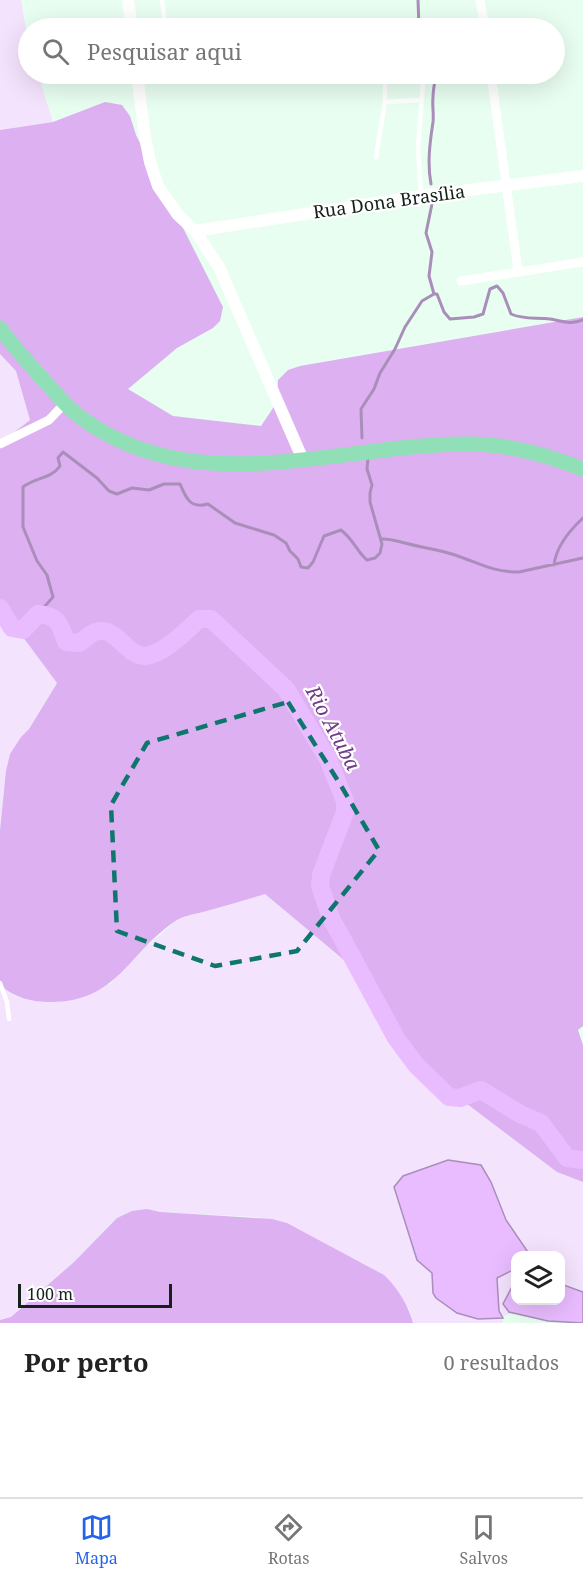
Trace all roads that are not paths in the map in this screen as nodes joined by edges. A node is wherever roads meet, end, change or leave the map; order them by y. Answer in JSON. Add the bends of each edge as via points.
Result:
{"nodes":[{"id":1,"x":128,"y":0,"type":"edge"},
{"id":2,"x":162,"y":0,"type":"edge"},
{"id":3,"x":480,"y":0,"type":"edge"},
{"id":4,"x":131,"y":18,"type":"edge"},
{"id":5,"x":164,"y":18,"type":"edge"},
{"id":6,"x":483,"y":18,"type":"edge"},
{"id":7,"x":138,"y":84,"type":"edge"},
{"id":8,"x":386,"y":84,"type":"edge"},
{"id":9,"x":423,"y":84,"type":"edge"},
{"id":10,"x":493,"y":84,"type":"edge"},
{"id":11,"x":422,"y":99,"type":"junction"},
{"id":12,"x":385,"y":102,"type":"junction"},
{"id":13,"x":376,"y":157,"type":"dead end"},
{"id":14,"x":583,"y":176,"type":"edge"},
{"id":15,"x":508,"y":186,"type":"junction"},
{"id":16,"x":421,"y":196,"type":"junction"},
{"id":17,"x":195,"y":231,"type":"junction"},
{"id":18,"x":583,"y":262,"type":"edge"},
{"id":19,"x":518,"y":271,"type":"junction"},
{"id":20,"x":461,"y":281,"type":"dead end"},
{"id":21,"x":0,"y":328,"type":"edge"},
{"id":22,"x":65,"y":403,"type":"junction"},
{"id":23,"x":0,"y":444,"type":"edge"},
{"id":24,"x":303,"y":460,"type":"junction"},
{"id":25,"x":583,"y":469,"type":"edge"},
{"id":26,"x":0,"y":984,"type":"edge"},
{"id":27,"x":9,"y":1019,"type":"dead end"}],
"edges":[{"from":1,"to":4,"type":"street"},
{"from":2,"to":5,"type":"lane"},
{"from":3,"to":6,"type":"street"},
{"from":7,"to":17,"type":"street","via":[[147,146],[158,186]]},
{"from":8,"to":12,"type":"lane"},
{"from":9,"to":11,"type":"lane"},
{"from":10,"to":15,"type":"street"},
{"from":11,"to":12,"type":"lane"},
{"from":11,"to":16,"type":"lane","via":[[418,166]]},
{"from":12,"to":13,"type":"lane"},
{"from":14,"to":15,"type":"street","name":"Rua Dona Brasília"},
{"from":15,"to":16,"type":"street","name":"Rua Dona Brasília"},
{"from":15,"to":19,"type":"street"},
{"from":16,"to":17,"type":"street","name":"Rua Dona Brasília"},
{"from":17,"to":24,"type":"street","via":[[219,267]]},
{"from":18,"to":19,"type":"street"},
{"from":19,"to":20,"type":"street"},
{"from":21,"to":22,"type":"highway"},
{"from":22,"to":23,"type":"street","via":[[49,420]]},
{"from":22,"to":24,"type":"highway","via":[[106,434],[156,454],[192,462],[242,465]]},
{"from":24,"to":25,"type":"highway","via":[[465,443],[508,447]]},
{"from":26,"to":27,"type":"lane"}]}
